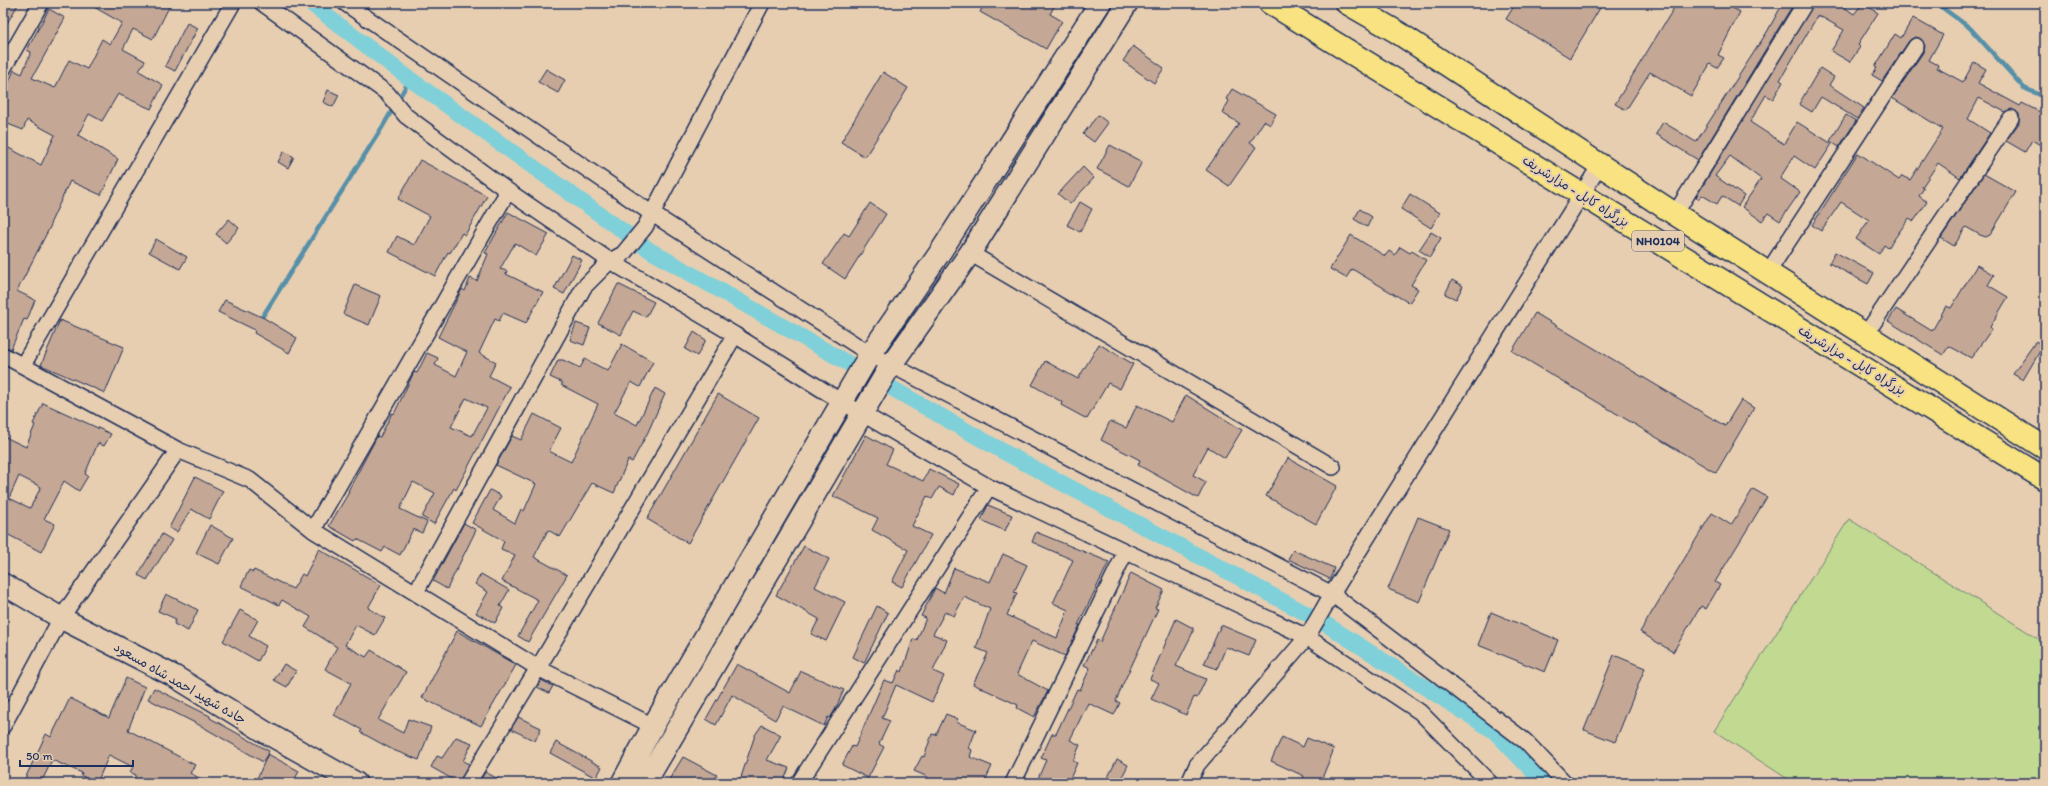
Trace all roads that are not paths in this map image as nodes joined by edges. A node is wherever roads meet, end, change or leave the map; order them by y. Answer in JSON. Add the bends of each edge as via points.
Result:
{"nodes":[{"id":1,"x":41,"y":3,"type":"edge"},
{"id":2,"x":233,"y":3,"type":"edge"},
{"id":3,"x":262,"y":3,"type":"edge"},
{"id":4,"x":345,"y":3,"type":"edge"},
{"id":5,"x":762,"y":3,"type":"edge"},
{"id":6,"x":1100,"y":3,"type":"edge"},
{"id":7,"x":1127,"y":3,"type":"edge"},
{"id":8,"x":1270,"y":3,"type":"edge"},
{"id":9,"x":1347,"y":3,"type":"edge"},
{"id":10,"x":1805,"y":3,"type":"edge"},
{"id":11,"x":1916,"y":46,"type":"dead end"},
{"id":12,"x":3,"y":69,"type":"edge"},
{"id":13,"x":2011,"y":118,"type":"dead end"},
{"id":14,"x":1600,"y":165,"type":"junction"},
{"id":15,"x":508,"y":191,"type":"junction"},
{"id":16,"x":1582,"y":195,"type":"junction"},
{"id":17,"x":651,"y":213,"type":"junction"},
{"id":18,"x":1675,"y":214,"type":"junction"},
{"id":19,"x":970,"y":252,"type":"junction"},
{"id":20,"x":610,"y":261,"type":"junction"},
{"id":21,"x":1768,"y":272,"type":"junction"},
{"id":22,"x":1866,"y":334,"type":"junction"},
{"id":23,"x":735,"y":335,"type":"junction"},
{"id":24,"x":3,"y":355,"type":"edge"},
{"id":25,"x":869,"y":357,"type":"junction"},
{"id":26,"x":23,"y":365,"type":"junction"},
{"id":27,"x":890,"y":367,"type":"junction"},
{"id":28,"x":843,"y":401,"type":"junction"},
{"id":29,"x":864,"y":412,"type":"junction"},
{"id":30,"x":2045,"y":448,"type":"edge"},
{"id":31,"x":178,"y":450,"type":"junction"},
{"id":32,"x":1333,"y":467,"type":"dead end"},
{"id":33,"x":2045,"y":478,"type":"edge"},
{"id":34,"x":989,"y":488,"type":"junction"},
{"id":35,"x":313,"y":530,"type":"junction"},
{"id":36,"x":1126,"y":553,"type":"junction"},
{"id":37,"x":3,"y":584,"type":"edge"},
{"id":38,"x":416,"y":592,"type":"junction"},
{"id":39,"x":1332,"y":594,"type":"junction"},
{"id":40,"x":61,"y":618,"type":"junction"},
{"id":41,"x":1309,"y":634,"type":"junction"},
{"id":42,"x":538,"y":668,"type":"junction"},
{"id":43,"x":3,"y":726,"type":"edge"},
{"id":44,"x":653,"y":726,"type":"junction"},
{"id":45,"x":356,"y":783,"type":"edge"},
{"id":46,"x":468,"y":783,"type":"edge"},
{"id":47,"x":622,"y":783,"type":"edge"},
{"id":48,"x":645,"y":783,"type":"edge"},
{"id":49,"x":799,"y":783,"type":"edge"},
{"id":50,"x":1013,"y":783,"type":"edge"},
{"id":51,"x":1189,"y":783,"type":"edge"},
{"id":52,"x":1490,"y":783,"type":"edge"},
{"id":53,"x":1565,"y":783,"type":"edge"}],
"edges":[{"from":1,"to":12,"type":"street"},
{"from":2,"to":26,"type":"street"},
{"from":3,"to":15,"type":"street","via":[[387,93],[406,116]]},
{"from":4,"to":17,"type":"street"},
{"from":5,"to":17,"type":"street"},
{"from":6,"to":25,"type":"main road"},
{"from":7,"to":19,"type":"main road"},
{"from":8,"to":16,"type":"highway","name":"بزرگراه کابل - مزارشریف","number":"NH0104"},
{"from":9,"to":14,"type":"highway","number":"NH0104","via":[[1398,32]]},
{"from":10,"to":18,"type":"street"},
{"from":11,"to":21,"type":"street"},
{"from":13,"to":22,"type":"street"},
{"from":14,"to":16,"type":"street"},
{"from":14,"to":18,"type":"highway","number":"NH0104"},
{"from":15,"to":20,"type":"street"},
{"from":15,"to":35,"type":"street"},
{"from":16,"to":33,"type":"highway","name":"بزرگراه کابل - مزارشریف","number":"NH0104"},
{"from":16,"to":39,"type":"street"},
{"from":17,"to":20,"type":"street","via":[[645,227],[623,254]]},
{"from":17,"to":25,"type":"street"},
{"from":18,"to":21,"type":"highway","number":"NH0104"},
{"from":19,"to":27,"type":"main road"},
{"from":19,"to":32,"type":"street"},
{"from":20,"to":23,"type":"street"},
{"from":20,"to":38,"type":"street","via":[[584,288]]},
{"from":21,"to":22,"type":"highway","number":"NH0104"},
{"from":22,"to":30,"type":"highway","number":"NH0104"},
{"from":23,"to":28,"type":"street"},
{"from":23,"to":42,"type":"street"},
{"from":24,"to":26,"type":"street"},
{"from":25,"to":27,"type":"street"},
{"from":25,"to":28,"type":"main road"},
{"from":26,"to":31,"type":"street"},
{"from":27,"to":29,"type":"main road"},
{"from":27,"to":39,"type":"street"},
{"from":28,"to":29,"type":"street"},
{"from":28,"to":44,"type":"main road"},
{"from":29,"to":34,"type":"street"},
{"from":29,"to":48,"type":"main road"},
{"from":31,"to":35,"type":"street","via":[[250,480]]},
{"from":31,"to":40,"type":"street"},
{"from":34,"to":36,"type":"street"},
{"from":34,"to":49,"type":"street"},
{"from":35,"to":38,"type":"street"},
{"from":36,"to":41,"type":"street"},
{"from":36,"to":50,"type":"street"},
{"from":37,"to":40,"type":"main road","name":"جاده شهيد احمد شاه مسعود"},
{"from":38,"to":42,"type":"street"},
{"from":39,"to":41,"type":"street"},
{"from":39,"to":53,"type":"street","via":[[1525,741]]},
{"from":40,"to":43,"type":"street"},
{"from":40,"to":45,"type":"main road","name":"جاده شهيد احمد شاه مسعود","via":[[174,676]]},
{"from":41,"to":51,"type":"street","via":[[1197,765]]},
{"from":41,"to":52,"type":"street","via":[[1420,712]]},
{"from":42,"to":44,"type":"street"},
{"from":42,"to":46,"type":"street"},
{"from":44,"to":47,"type":"main road"}]}
